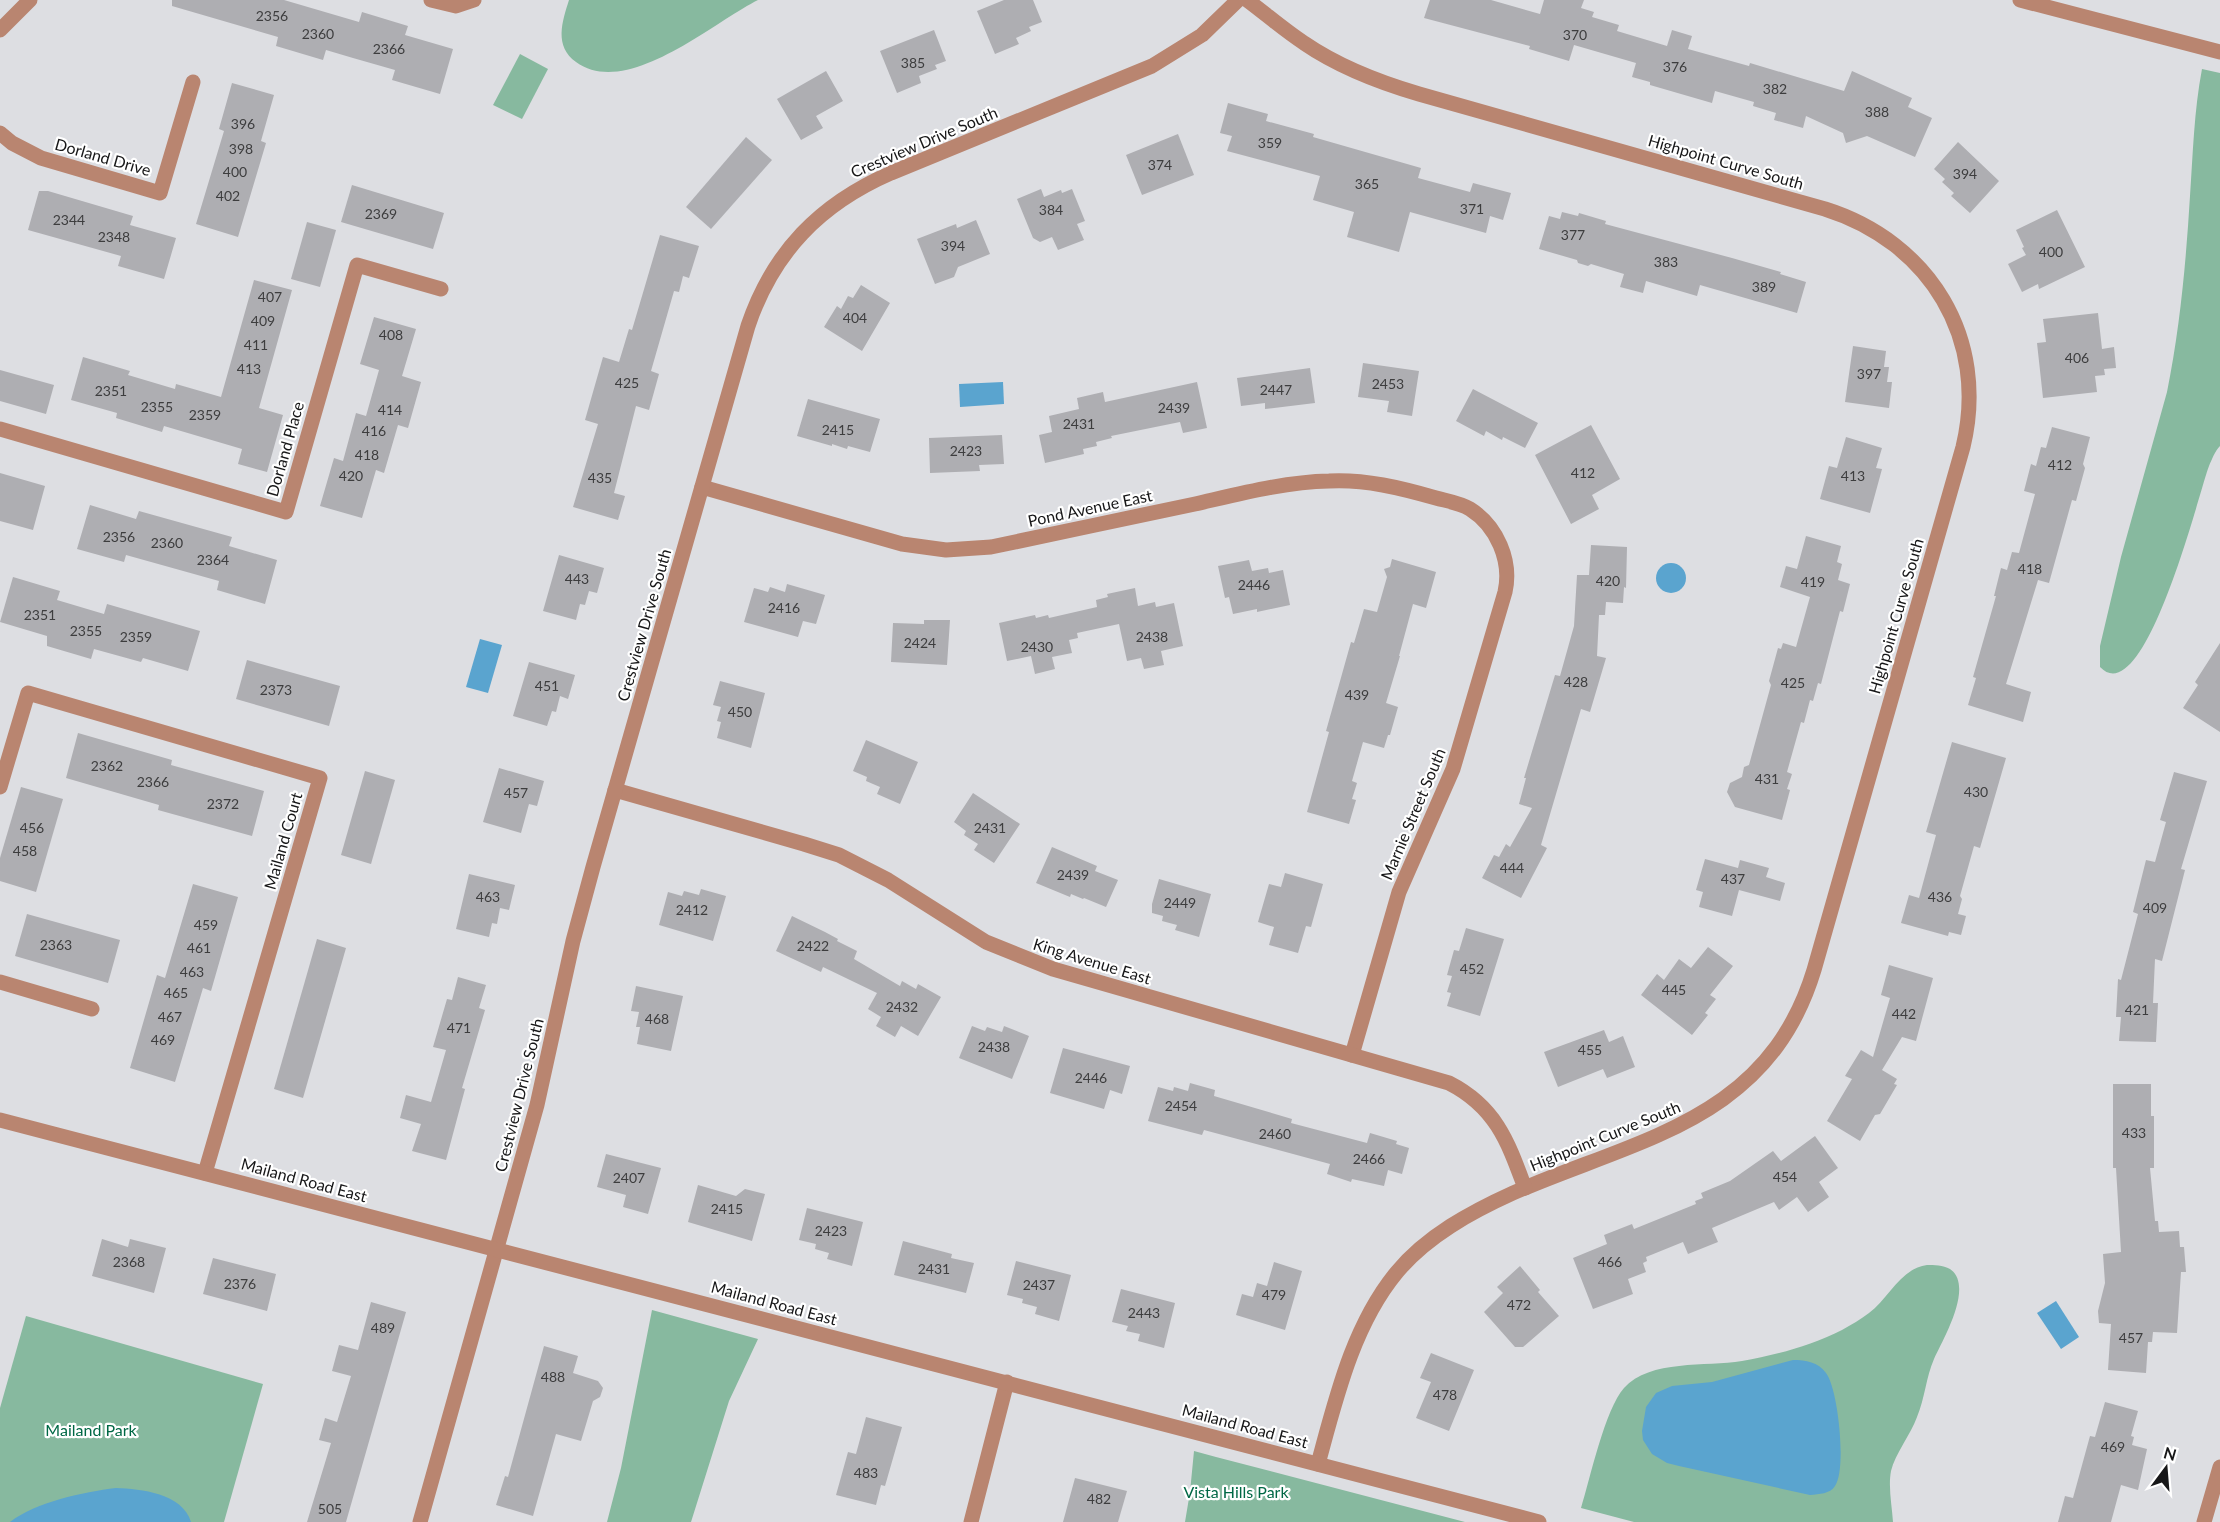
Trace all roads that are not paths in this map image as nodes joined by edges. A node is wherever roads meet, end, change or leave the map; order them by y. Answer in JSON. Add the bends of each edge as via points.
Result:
{"nodes":[{"id":1,"x":30,"y":0,"type":"edge"},
{"id":2,"x":431,"y":0,"type":"edge"},
{"id":3,"x":474,"y":0,"type":"edge"},
{"id":4,"x":1238,"y":0,"type":"edge"},
{"id":5,"x":1247,"y":0,"type":"edge"},
{"id":6,"x":2020,"y":0,"type":"edge"},
{"id":7,"x":0,"y":30,"type":"edge"},
{"id":8,"x":2220,"y":52,"type":"edge"},
{"id":9,"x":193,"y":82,"type":"dead end"},
{"id":10,"x":0,"y":133,"type":"edge"},
{"id":11,"x":441,"y":289,"type":"dead end"},
{"id":12,"x":0,"y":429,"type":"edge"},
{"id":13,"x":702,"y":487,"type":"junction"},
{"id":14,"x":1484,"y":520,"type":"joint"},
{"id":15,"x":0,"y":787,"type":"edge"},
{"id":16,"x":615,"y":790,"type":"junction"},
{"id":17,"x":0,"y":982,"type":"edge"},
{"id":18,"x":92,"y":1009,"type":"dead end"},
{"id":19,"x":1352,"y":1055,"type":"junction"},
{"id":20,"x":0,"y":1120,"type":"edge"},
{"id":21,"x":205,"y":1173,"type":"junction"},
{"id":22,"x":1526,"y":1188,"type":"junction"},
{"id":23,"x":496,"y":1250,"type":"junction"},
{"id":24,"x":1007,"y":1382,"type":"junction"},
{"id":25,"x":1318,"y":1464,"type":"junction"},
{"id":26,"x":2220,"y":1467,"type":"edge"},
{"id":27,"x":420,"y":1522,"type":"edge"},
{"id":28,"x":970,"y":1522,"type":"edge"},
{"id":29,"x":1539,"y":1522,"type":"edge"},
{"id":30,"x":2204,"y":1522,"type":"edge"}],
"edges":[{"from":1,"to":7,"type":"street"},
{"from":2,"to":3,"type":"street","via":[[456,6]]},
{"from":4,"to":13,"type":"street","name":"Crestview Drive South","via":[[1202,35],[1152,66],[880,178],[817,217],[780,261],[758,299]]},
{"from":5,"to":22,"type":"street","name":"Highpoint Curve South","via":[[1317,51],[1388,84],[1856,220],[1893,243],[1926,275],[1950,313],[1963,348],[1970,396],[1963,447],[1814,970],[1799,1009],[1761,1066],[1714,1106],[1664,1133]]},
{"from":6,"to":8,"type":"street"},
{"from":9,"to":10,"type":"street","name":"Dorland Drive","via":[[160,193],[41,158]]},
{"from":11,"to":12,"type":"street","name":"Dorland Place","via":[[357,265],[286,512]]},
{"from":13,"to":14,"type":"street","name":"Pond Avenue East","via":[[889,541],[946,550],[991,547],[1278,486],[1329,481],[1410,490],[1462,505]]},
{"from":13,"to":16,"type":"street","name":"Crestview Drive South"},
{"from":14,"to":19,"type":"street","name":"Marnie Street South","via":[[1503,555],[1507,573],[1505,592],[1453,769],[1399,892]]},
{"from":15,"to":21,"type":"street","name":"Mailand Court","via":[[28,693],[320,778]]},
{"from":16,"to":19,"type":"street","name":"King Avenue East","via":[[839,855],[888,880],[986,942],[1053,969]]},
{"from":16,"to":23,"type":"street","name":"Crestview Drive South","via":[[579,919],[537,1105]]},
{"from":17,"to":18,"type":"street"},
{"from":19,"to":22,"type":"street","name":"King Avenue East","via":[[1438,1079],[1470,1095],[1500,1128]]},
{"from":20,"to":21,"type":"street","name":"Mailand Road East"},
{"from":21,"to":23,"type":"street","name":"Mailand Road East"},
{"from":22,"to":25,"type":"street","name":"Highpoint Curve South","via":[[1445,1230],[1397,1272],[1355,1345]]},
{"from":23,"to":24,"type":"street","name":"Mailand Road East"},
{"from":23,"to":27,"type":"street","name":"Crestview Drive South"},
{"from":24,"to":25,"type":"street","name":"Mailand Road East"},
{"from":24,"to":28,"type":"street"},
{"from":25,"to":29,"type":"street","name":"Mailand Road East"},
{"from":26,"to":30,"type":"street"}]}
